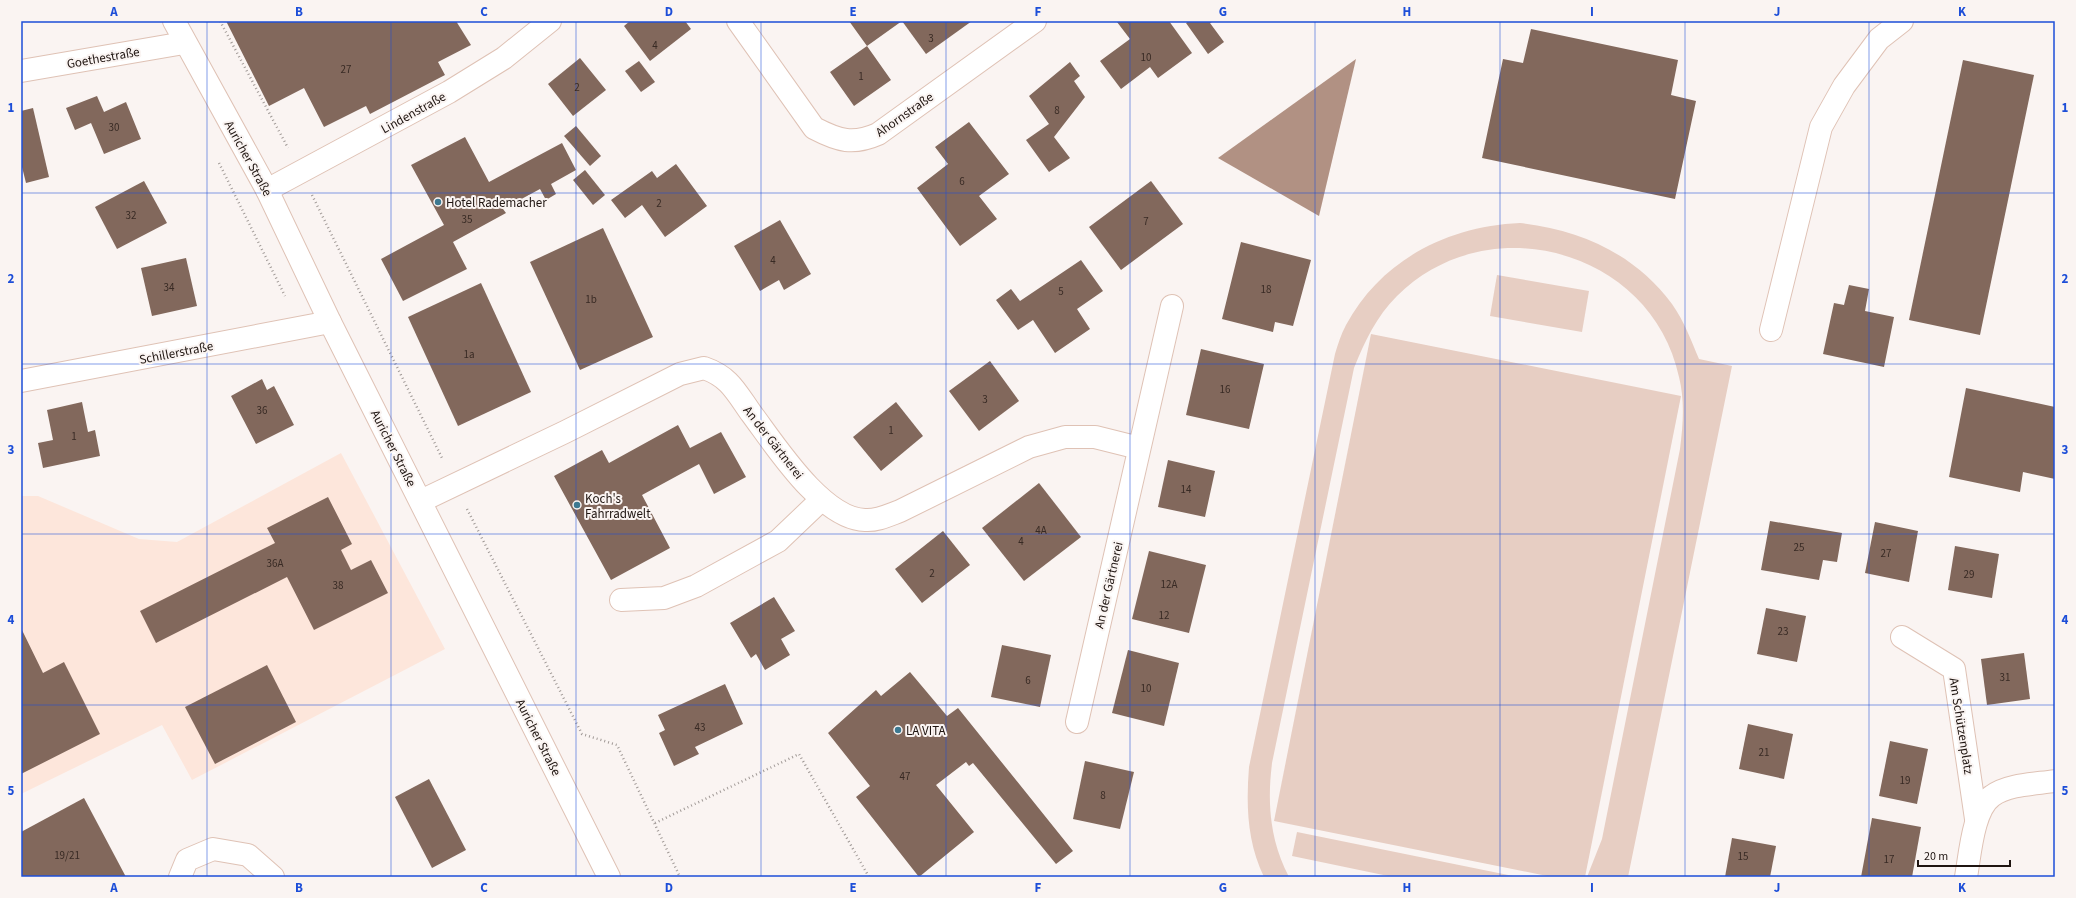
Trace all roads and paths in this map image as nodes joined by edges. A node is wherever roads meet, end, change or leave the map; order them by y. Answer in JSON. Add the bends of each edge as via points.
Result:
{"nodes":[{"id":1,"x":174,"y":21,"type":"edge"},
{"id":2,"x":220,"y":21,"type":"edge"},
{"id":3,"x":550,"y":21,"type":"edge"},
{"id":4,"x":738,"y":21,"type":"edge"},
{"id":5,"x":1035,"y":21,"type":"edge"},
{"id":6,"x":1902,"y":21,"type":"edge"},
{"id":7,"x":184,"y":43,"type":"junction"},
{"id":8,"x":21,"y":71,"type":"edge"},
{"id":9,"x":301,"y":173,"type":"junction"},
{"id":10,"x":267,"y":190,"type":"junction"},
{"id":11,"x":1172,"y":306,"type":"dead end"},
{"id":12,"x":330,"y":322,"type":"junction"},
{"id":13,"x":1771,"y":330,"type":"dead end"},
{"id":14,"x":21,"y":381,"type":"edge"},
{"id":15,"x":1139,"y":448,"type":"junction"},
{"id":16,"x":455,"y":485,"type":"junction"},
{"id":17,"x":821,"y":500,"type":"junction"},
{"id":18,"x":421,"y":501,"type":"junction"},
{"id":19,"x":621,"y":600,"type":"dead end"},
{"id":20,"x":1902,"y":637,"type":"dead end"},
{"id":21,"x":1077,"y":722,"type":"dead end"},
{"id":22,"x":2055,"y":781,"type":"edge"},
{"id":23,"x":1976,"y":819,"type":"junction"},
{"id":24,"x":655,"y":823,"type":"junction"},
{"id":25,"x":180,"y":877,"type":"edge"},
{"id":26,"x":273,"y":877,"type":"edge"},
{"id":27,"x":609,"y":877,"type":"edge"},
{"id":28,"x":680,"y":877,"type":"edge"},
{"id":29,"x":869,"y":877,"type":"edge"},
{"id":30,"x":1966,"y":877,"type":"edge"}],
"edges":[{"from":1,"to":7,"type":"street","name":"Auricher Straße"},
{"from":2,"to":9,"type":"path"},
{"from":3,"to":9,"type":"street","name":"Lindenstraße","via":[[504,58],[449,92]]},
{"from":4,"to":5,"type":"street","name":"Ahornstraße","via":[[814,128],[845,141],[863,141],[878,134]]},
{"from":6,"to":13,"type":"street","via":[[1879,39],[1844,86],[1821,127]]},
{"from":7,"to":8,"type":"street","name":"Goethestraße"},
{"from":7,"to":10,"type":"street","name":"Auricher Straße"},
{"from":9,"to":10,"type":"street","name":"Lindenstraße"},
{"from":9,"to":16,"type":"path"},
{"from":10,"to":12,"type":"street","name":"Auricher Straße"},
{"from":11,"to":15,"type":"street","name":"An der Gärtnerei"},
{"from":12,"to":14,"type":"street","name":"Schillerstraße"},
{"from":12,"to":18,"type":"street","name":"Auricher Straße"},
{"from":15,"to":17,"type":"street","name":"An der Gärtnerei","via":[[1095,437],[1065,437],[1029,447],[882,518],[865,520],[850,517],[835,511]]},
{"from":15,"to":21,"type":"street","name":"An der Gärtnerei"},
{"from":16,"to":17,"type":"street","name":"An der Gärtnerei","via":[[680,374],[704,368],[727,379],[774,445]]},
{"from":16,"to":18,"type":"street","name":"An der Gärtnerei"},
{"from":16,"to":24,"type":"path","via":[[582,734],[617,745]]},
{"from":17,"to":19,"type":"street","via":[[778,541],[696,586],[664,598]]},
{"from":18,"to":27,"type":"street","name":"Auricher Straße"},
{"from":20,"to":23,"type":"street","name":"Am Schützenplatz","via":[[1954,669]]},
{"from":22,"to":23,"type":"street","name":"Am Schützenplatz","via":[[2010,789],[1992,796]]},
{"from":23,"to":30,"type":"street","name":"Am Schützenplatz"},
{"from":24,"to":28,"type":"path"},
{"from":24,"to":29,"type":"path","via":[[799,754]]},
{"from":25,"to":26,"type":"street","via":[[187,860],[213,849],[248,856]]}]}
